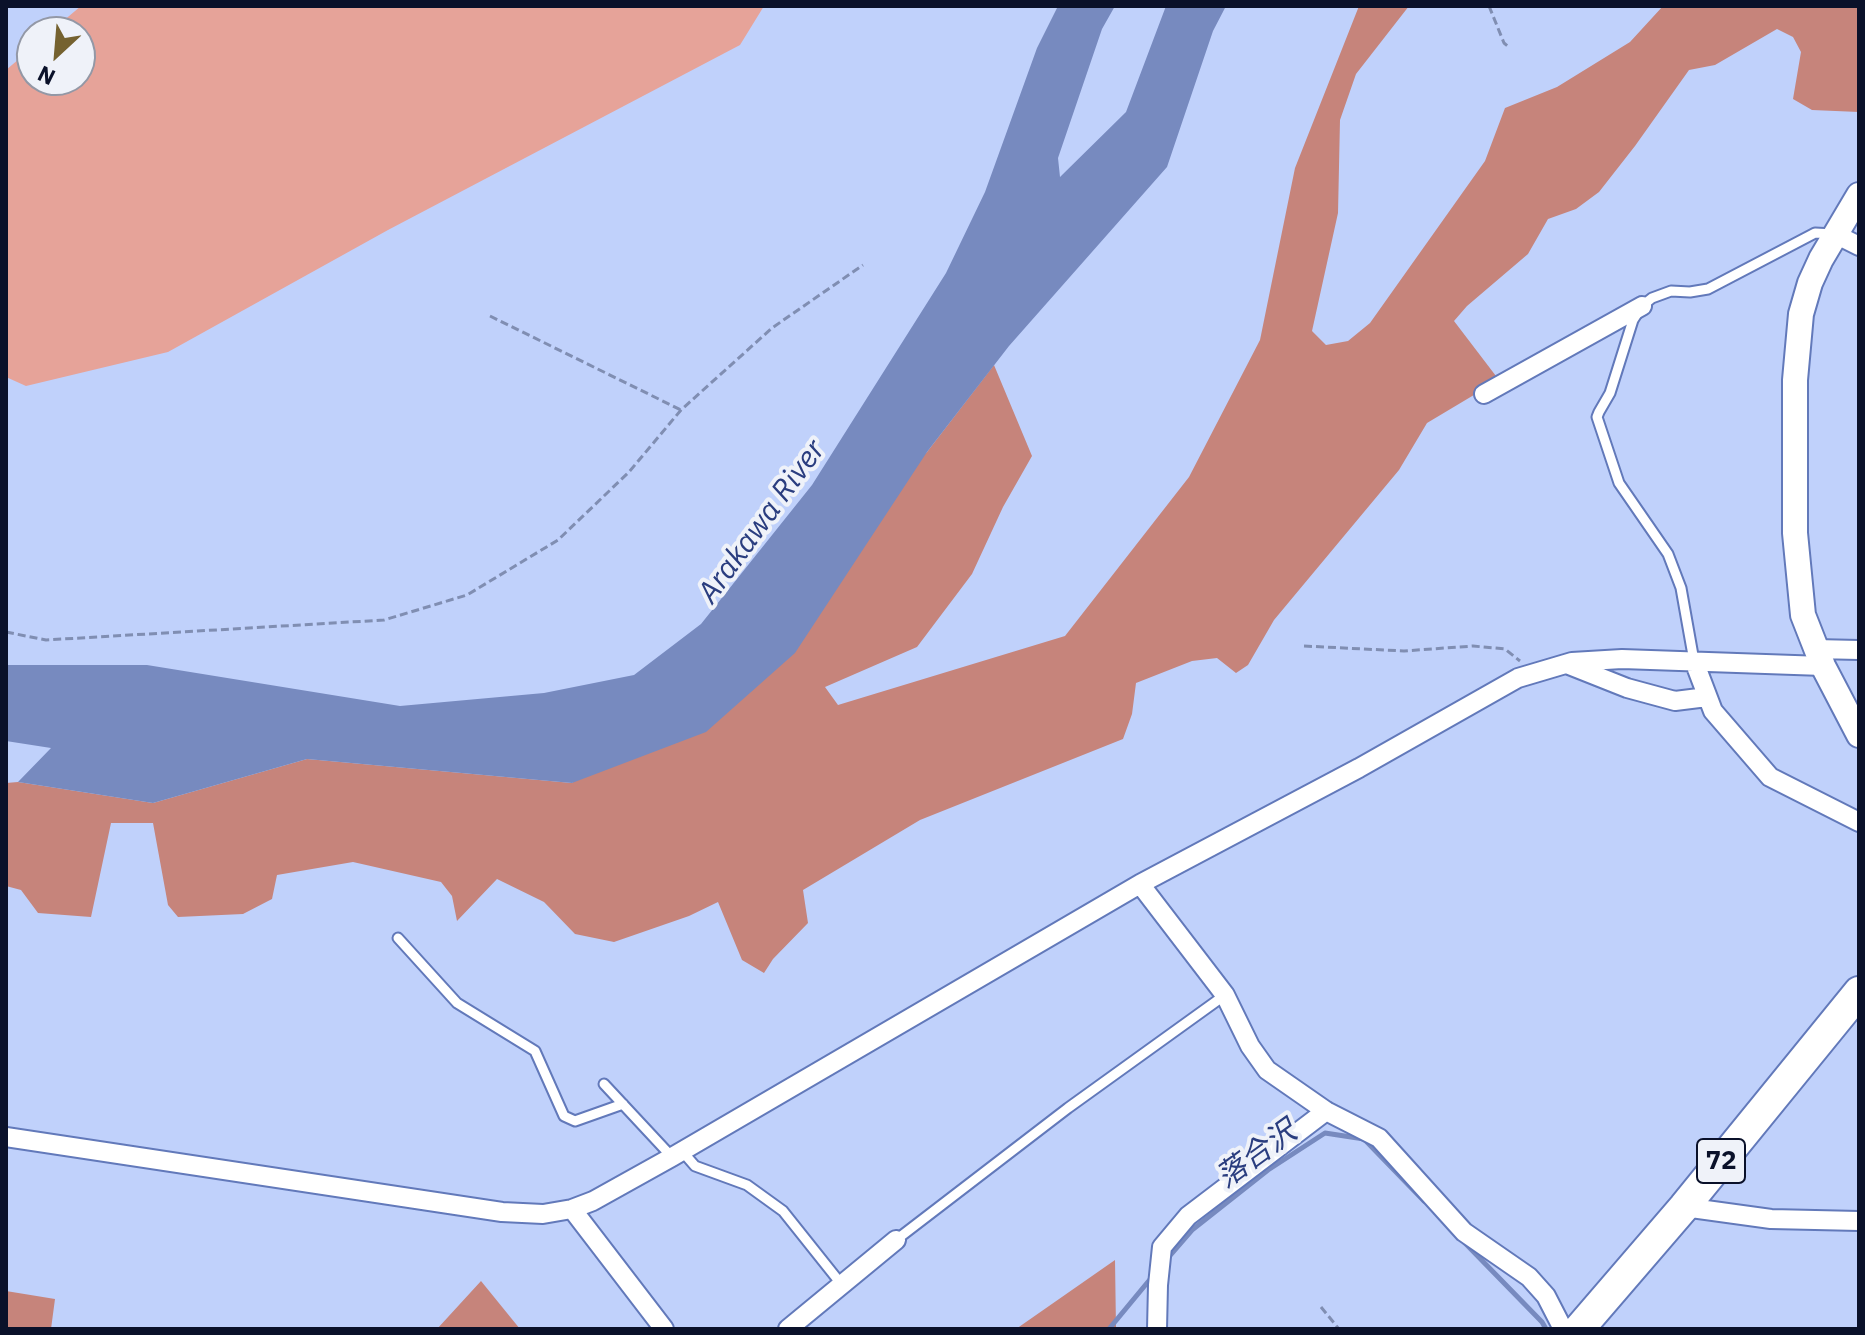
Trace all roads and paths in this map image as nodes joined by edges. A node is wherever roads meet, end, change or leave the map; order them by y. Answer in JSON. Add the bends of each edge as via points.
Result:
{"nodes":[{"id":1,"x":1489,"y":6,"type":"edge"},
{"id":2,"x":1510,"y":48,"type":"dead end"},
{"id":3,"x":1859,"y":195,"type":"edge"},
{"id":4,"x":1835,"y":234,"type":"junction"},
{"id":5,"x":1859,"y":246,"type":"edge"},
{"id":6,"x":863,"y":265,"type":"dead end"},
{"id":7,"x":1642,"y":306,"type":"junction"},
{"id":8,"x":490,"y":316,"type":"dead end"},
{"id":9,"x":1484,"y":394,"type":"dead end"},
{"id":10,"x":681,"y":410,"type":"junction"},
{"id":11,"x":6,"y":632,"type":"edge"},
{"id":12,"x":1304,"y":646,"type":"dead end"},
{"id":13,"x":1859,"y":650,"type":"edge"},
{"id":14,"x":1819,"y":658,"type":"junction"},
{"id":15,"x":1694,"y":661,"type":"junction"},
{"id":16,"x":1566,"y":664,"type":"junction"},
{"id":17,"x":1536,"y":673,"type":"junction"},
{"id":18,"x":1707,"y":697,"type":"junction"},
{"id":19,"x":1859,"y":735,"type":"edge"},
{"id":20,"x":1859,"y":822,"type":"edge"},
{"id":21,"x":1140,"y":884,"type":"junction"},
{"id":22,"x":398,"y":938,"type":"dead end"},
{"id":23,"x":1859,"y":992,"type":"edge"},
{"id":24,"x":1225,"y":995,"type":"junction"},
{"id":25,"x":604,"y":1084,"type":"dead end"},
{"id":26,"x":623,"y":1104,"type":"junction"},
{"id":27,"x":1326,"y":1111,"type":"junction"},
{"id":28,"x":6,"y":1137,"type":"edge"},
{"id":29,"x":677,"y":1154,"type":"junction"},
{"id":30,"x":1684,"y":1207,"type":"junction"},
{"id":31,"x":572,"y":1209,"type":"junction"},
{"id":32,"x":1859,"y":1221,"type":"edge"},
{"id":33,"x":896,"y":1240,"type":"joint"},
{"id":34,"x":842,"y":1285,"type":"junction"},
{"id":35,"x":1321,"y":1307,"type":"dead end"},
{"id":36,"x":664,"y":1329,"type":"edge"},
{"id":37,"x":788,"y":1329,"type":"edge"},
{"id":38,"x":1157,"y":1329,"type":"edge"},
{"id":39,"x":1339,"y":1329,"type":"edge"},
{"id":40,"x":1563,"y":1329,"type":"edge"},
{"id":41,"x":1579,"y":1329,"type":"edge"}],
"edges":[{"from":1,"to":2,"type":"path"},
{"from":3,"to":4,"type":"street"},
{"from":4,"to":5,"type":"street"},
{"from":4,"to":7,"type":"lane","via":[[1815,233],[1717,285],[1671,291]]},
{"from":4,"to":14,"type":"street","via":[[1801,314],[1795,380],[1797,571],[1803,615]]},
{"from":6,"to":10,"type":"path","via":[[772,328]]},
{"from":7,"to":9,"type":"street"},
{"from":7,"to":15,"type":"lane","via":[[1597,417],[1619,483],[1668,554],[1681,588]]},
{"from":8,"to":10,"type":"path"},
{"from":10,"to":11,"type":"path","via":[[629,472],[558,540],[467,595],[384,620],[46,640]]},
{"from":12,"to":17,"type":"path","via":[[1505,649]]},
{"from":13,"to":14,"type":"street"},
{"from":14,"to":15,"type":"street"},
{"from":14,"to":19,"type":"street"},
{"from":15,"to":16,"type":"street"},
{"from":15,"to":18,"type":"street"},
{"from":16,"to":17,"type":"street"},
{"from":16,"to":18,"type":"street","via":[[1675,701]]},
{"from":17,"to":21,"type":"street","via":[[1518,678]]},
{"from":18,"to":20,"type":"street","via":[[1770,777]]},
{"from":21,"to":24,"type":"street"},
{"from":21,"to":29,"type":"street"},
{"from":22,"to":26,"type":"lane","via":[[457,1003],[535,1051],[564,1116],[575,1121]]},
{"from":23,"to":30,"type":"main road","number":"72"},
{"from":24,"to":27,"type":"street","via":[[1267,1070]]},
{"from":24,"to":33,"type":"lane"},
{"from":25,"to":26,"type":"lane"},
{"from":26,"to":29,"type":"lane"},
{"from":27,"to":38,"type":"street","via":[[1188,1216],[1162,1247]]},
{"from":27,"to":40,"type":"street","via":[[1379,1138],[1464,1232],[1529,1277]]},
{"from":28,"to":31,"type":"street","via":[[502,1212]]},
{"from":29,"to":31,"type":"street"},
{"from":29,"to":34,"type":"lane","via":[[747,1185],[783,1211]]},
{"from":30,"to":32,"type":"street","via":[[1771,1219]]},
{"from":30,"to":41,"type":"main road","number":"72"},
{"from":31,"to":36,"type":"street"},
{"from":33,"to":34,"type":"street"},
{"from":34,"to":37,"type":"street"},
{"from":35,"to":39,"type":"path"}]}
